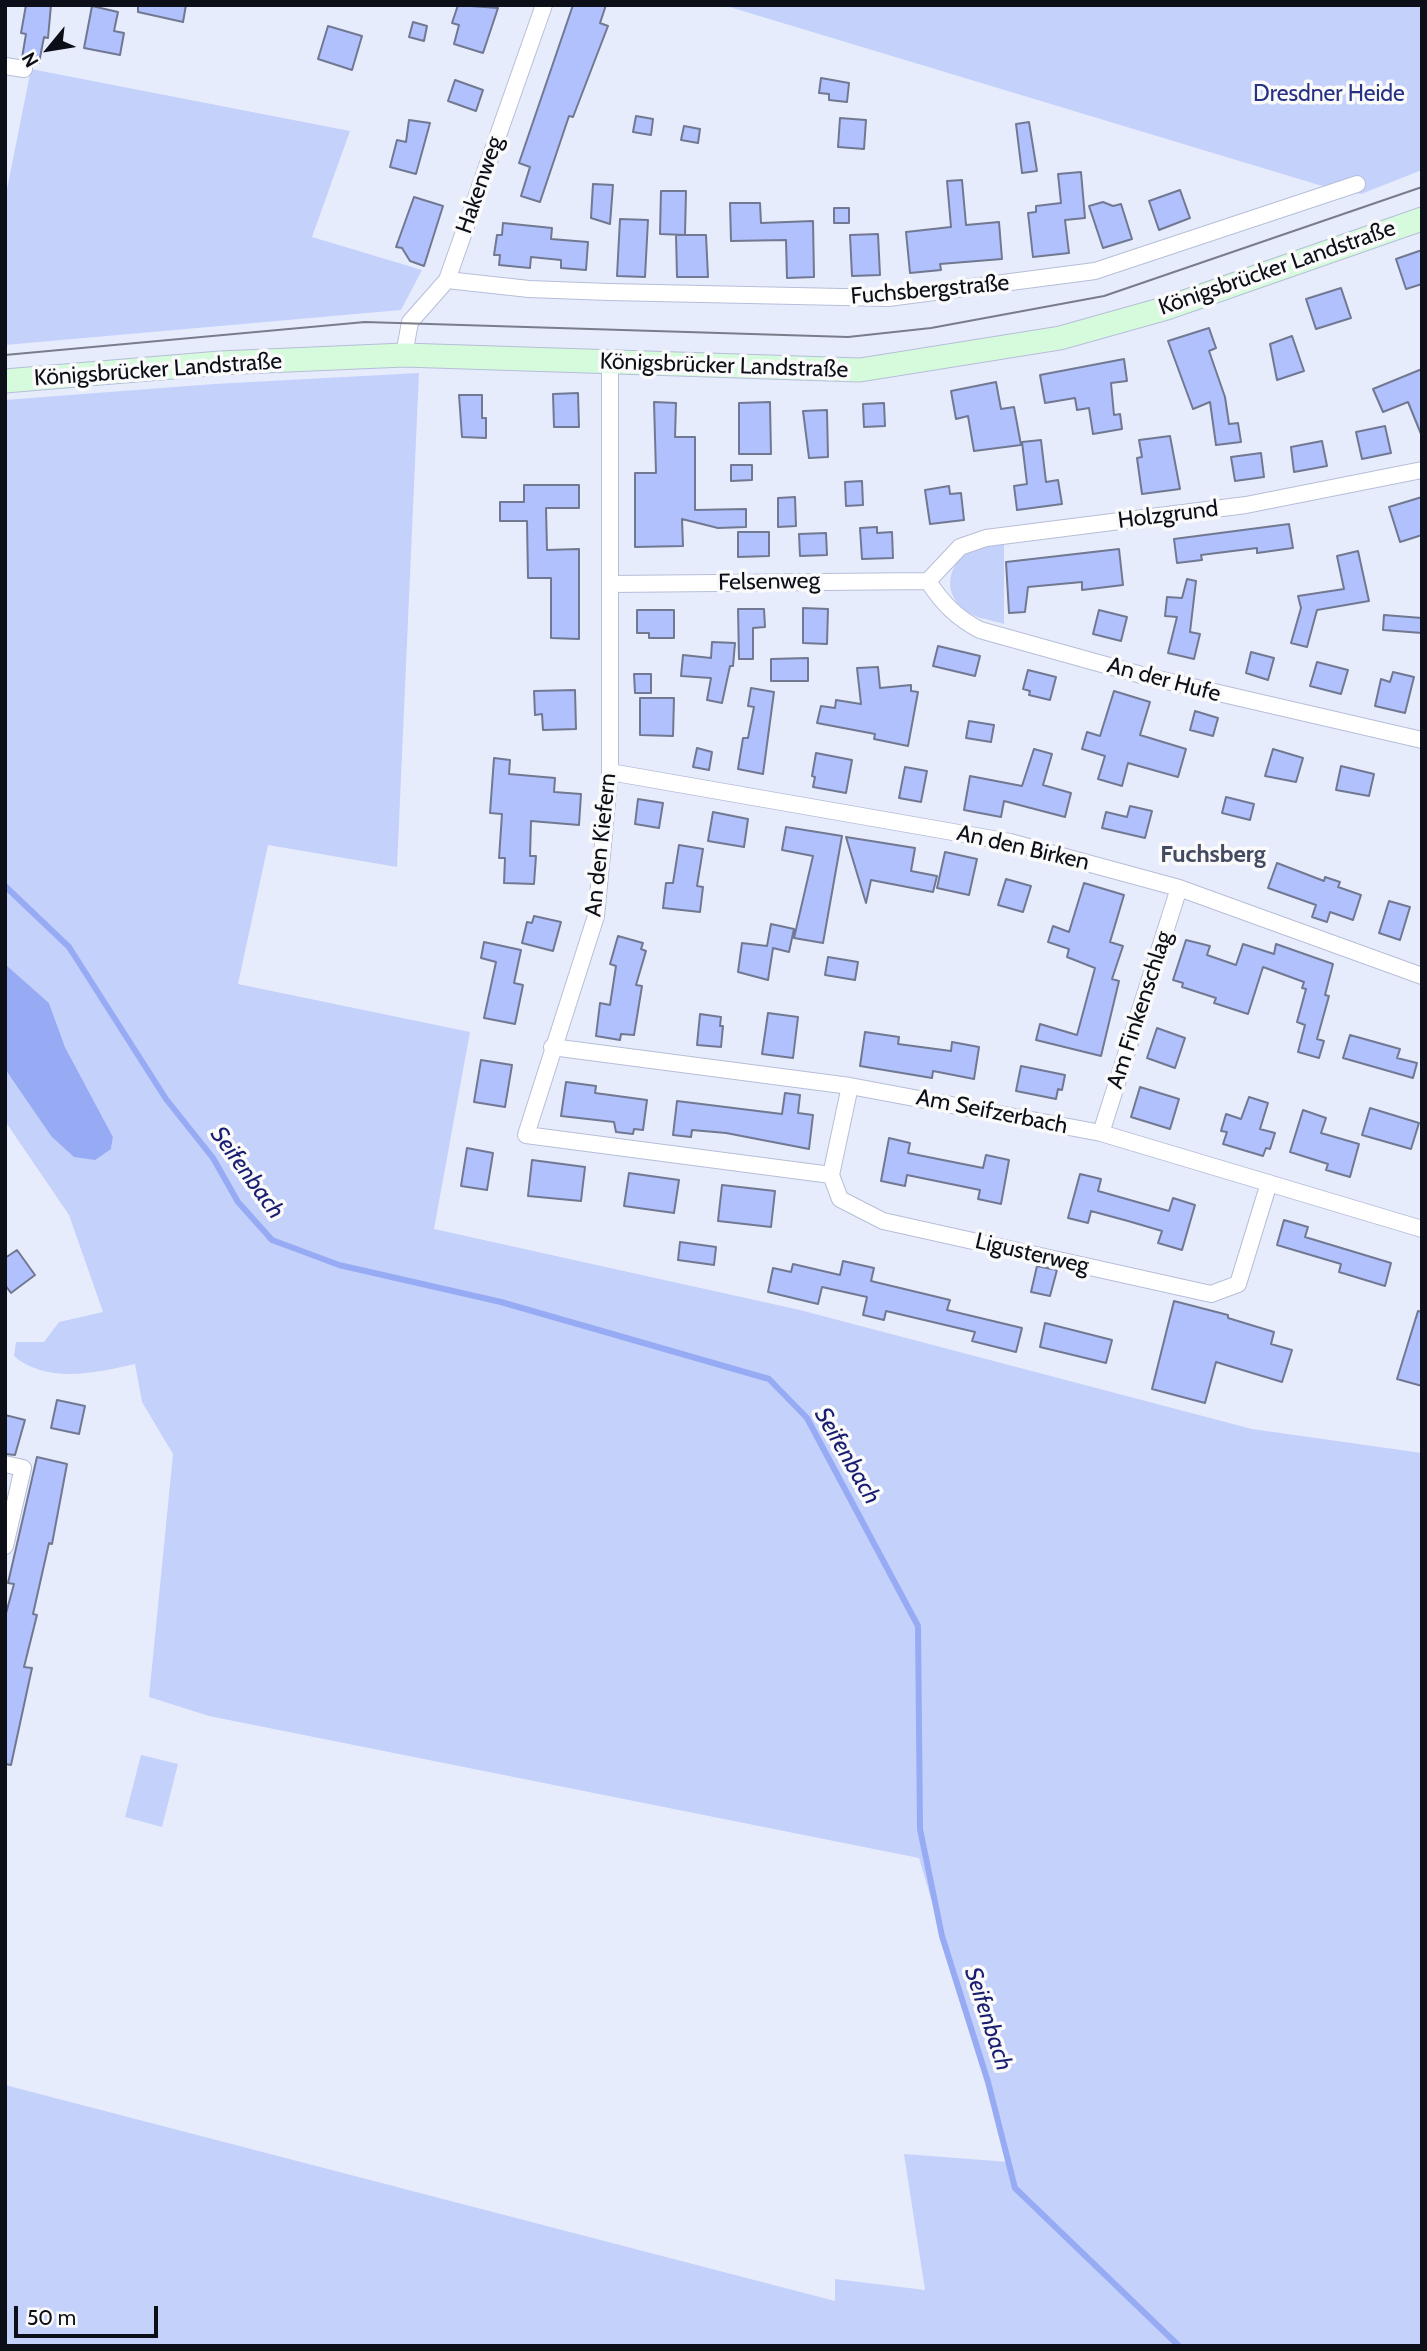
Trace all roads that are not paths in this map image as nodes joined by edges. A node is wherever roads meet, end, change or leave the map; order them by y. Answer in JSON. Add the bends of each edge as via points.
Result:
{"nodes":[{"id":1,"x":544,"y":5,"type":"edge"},
{"id":2,"x":5,"y":66,"type":"edge"},
{"id":3,"x":24,"y":69,"type":"dead end"},
{"id":4,"x":1357,"y":184,"type":"dead end"},
{"id":5,"x":1422,"y":219,"type":"edge"},
{"id":6,"x":447,"y":280,"type":"junction"},
{"id":7,"x":404,"y":355,"type":"junction"},
{"id":8,"x":610,"y":363,"type":"junction"},
{"id":9,"x":5,"y":381,"type":"edge"},
{"id":10,"x":1422,"y":470,"type":"edge"},
{"id":11,"x":928,"y":580,"type":"junction"},
{"id":12,"x":611,"y":584,"type":"junction"},
{"id":13,"x":1422,"y":740,"type":"edge"},
{"id":14,"x":610,"y":772,"type":"junction"},
{"id":15,"x":1180,"y":888,"type":"junction"},
{"id":16,"x":1422,"y":975,"type":"edge"},
{"id":17,"x":552,"y":1047,"type":"junction"},
{"id":18,"x":850,"y":1086,"type":"junction"},
{"id":19,"x":1101,"y":1133,"type":"junction"},
{"id":20,"x":831,"y":1175,"type":"junction"},
{"id":21,"x":1269,"y":1183,"type":"junction"},
{"id":22,"x":1422,"y":1229,"type":"edge"},
{"id":23,"x":5,"y":1464,"type":"edge"},
{"id":24,"x":5,"y":1546,"type":"edge"}],
"edges":[{"from":1,"to":6,"type":"street","name":"Hakenweg"},
{"from":2,"to":3,"type":"street"},
{"from":4,"to":6,"type":"street","name":"Fuchsbergstraße","via":[[1095,271],[888,299],[583,291]]},
{"from":5,"to":8,"type":"main road","name":"Königsbrücker Landstraße","via":[[1167,308],[1060,338],[860,370]]},
{"from":6,"to":7,"type":"street","name":"Hakenweg","via":[[410,322]]},
{"from":7,"to":8,"type":"main road","name":"Königsbrücker Landstraße"},
{"from":7,"to":9,"type":"main road","name":"Königsbrücker Landstraße","via":[[220,363]]},
{"from":8,"to":12,"type":"street","name":"An den Kiefern"},
{"from":10,"to":11,"type":"street","name":"Holzgrund","via":[[1246,505],[986,538],[960,547]]},
{"from":11,"to":12,"type":"street","name":"Felsenweg"},
{"from":11,"to":13,"type":"street","name":"An der Hufe","via":[[946,606],[980,630],[1145,676]]},
{"from":12,"to":14,"type":"street","name":"An den Kiefern"},
{"from":14,"to":15,"type":"street","name":"An den Birken","via":[[1010,842]]},
{"from":14,"to":17,"type":"street","name":"An den Kiefern","via":[[596,916]]},
{"from":15,"to":16,"type":"street","name":"An den Birken"},
{"from":15,"to":19,"type":"street","name":"Am Finkenschlag"},
{"from":17,"to":18,"type":"street","name":"Am Seifzerbach"},
{"from":17,"to":20,"type":"street","name":"An den Kiefern","via":[[526,1135]]},
{"from":18,"to":19,"type":"street","name":"Am Seifzerbach"},
{"from":18,"to":20,"type":"street"},
{"from":19,"to":21,"type":"street","name":"Am Seifzerbach"},
{"from":20,"to":21,"type":"street","name":"Ligusterweg","via":[[840,1199],[883,1221],[1211,1294],[1238,1284]]},
{"from":21,"to":22,"type":"street","name":"Am Seifzerbach"},
{"from":23,"to":24,"type":"street","via":[[23,1468]]}]}
